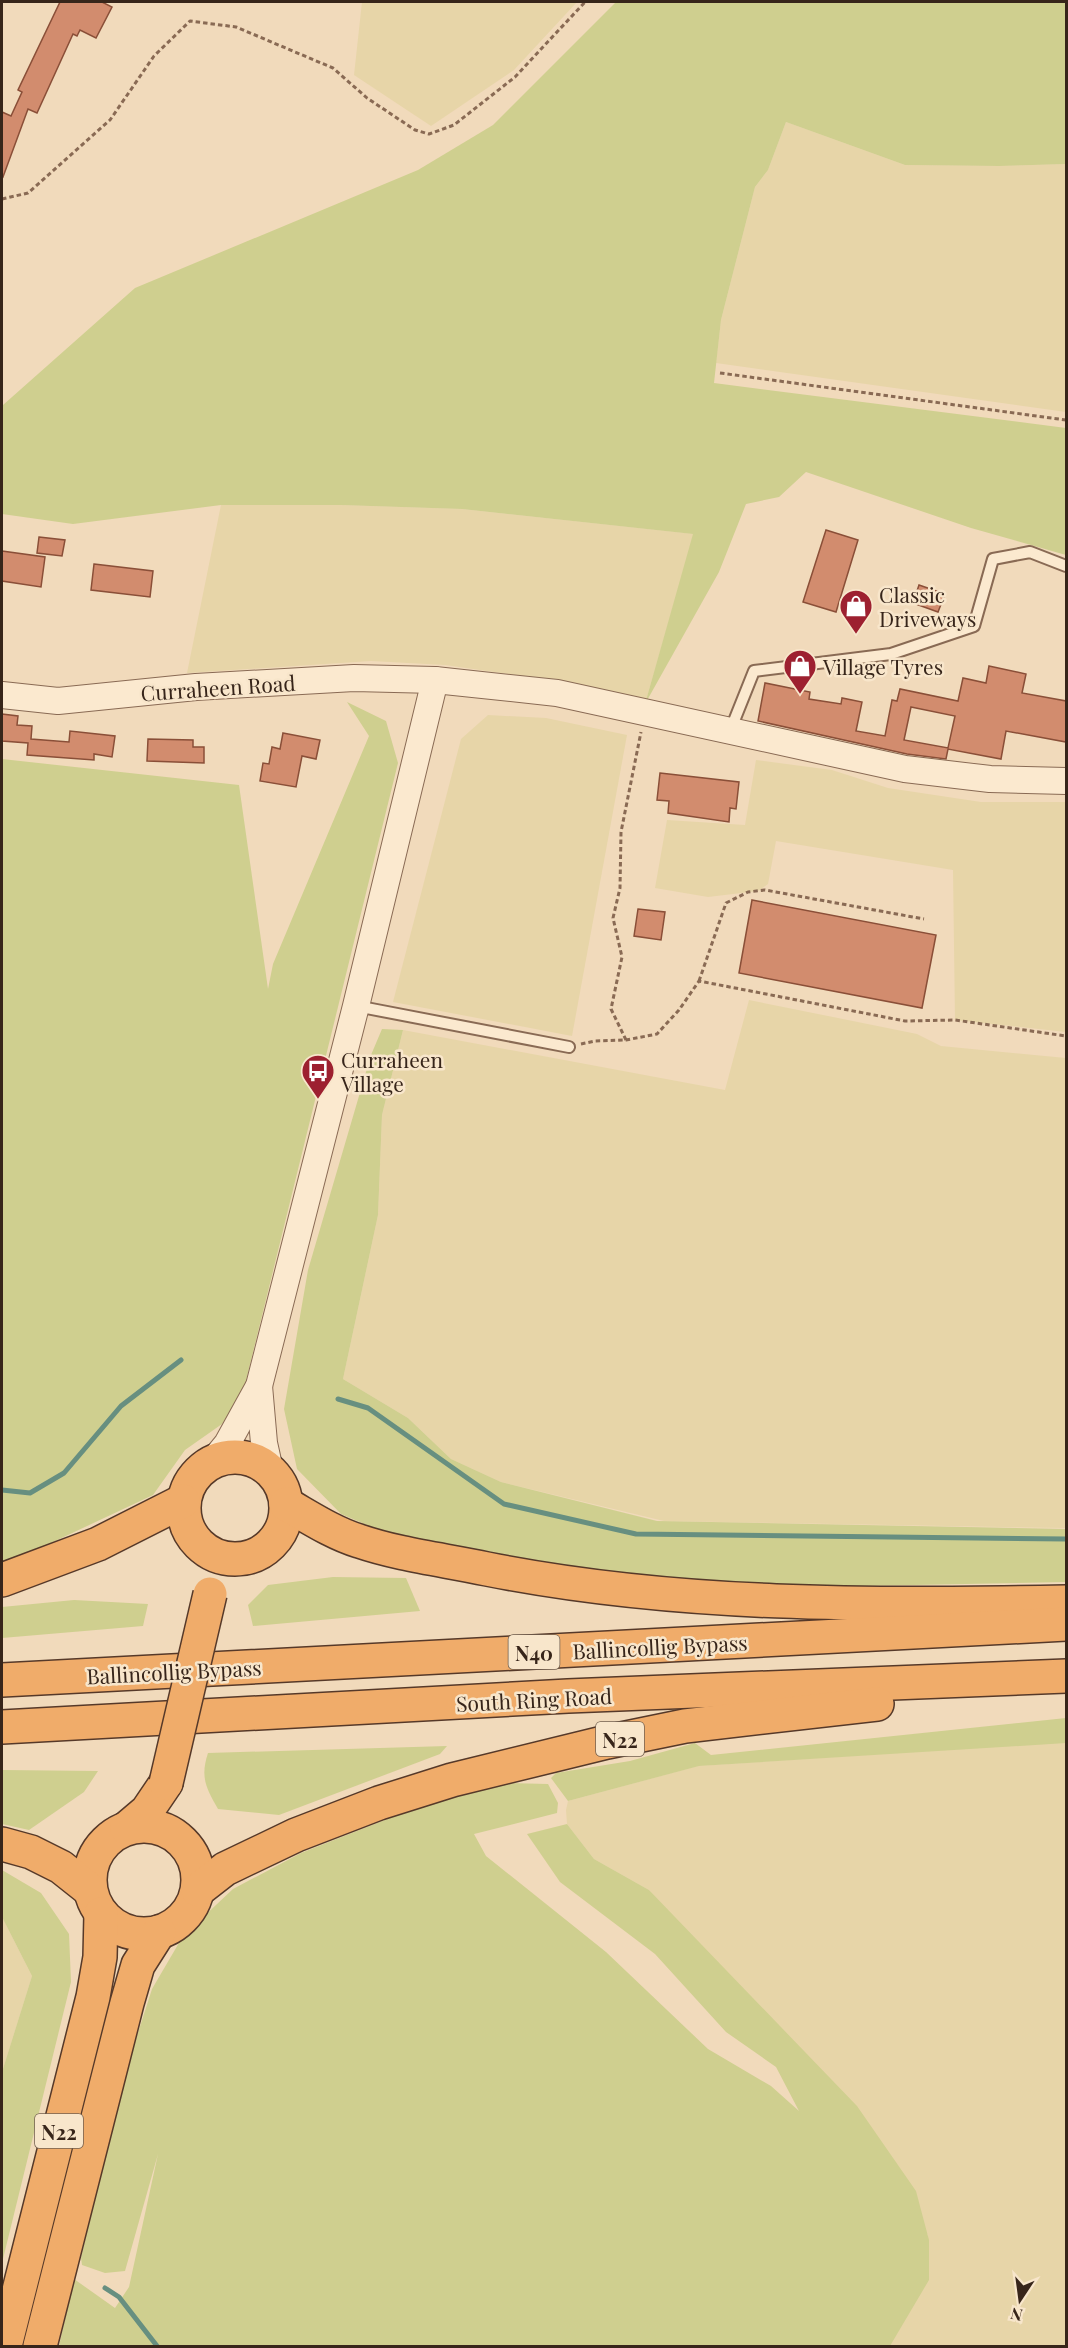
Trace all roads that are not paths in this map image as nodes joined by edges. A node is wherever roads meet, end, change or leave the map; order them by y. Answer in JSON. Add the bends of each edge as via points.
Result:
{"nodes":[{"id":1,"x":1066,"y":566,"type":"edge"},
{"id":2,"x":435,"y":680,"type":"junction"},
{"id":3,"x":2,"y":695,"type":"edge"},
{"id":4,"x":730,"y":731,"type":"junction"},
{"id":5,"x":1066,"y":781,"type":"edge"},
{"id":6,"x":356,"y":1006,"type":"junction"},
{"id":7,"x":569,"y":1047,"type":"road end"},
{"id":8,"x":259,"y":1386,"type":"junction"},
{"id":9,"x":213,"y":1461,"type":"junction"},
{"id":10,"x":270,"y":1470,"type":"junction"},
{"id":11,"x":183,"y":1500,"type":"junction"},
{"id":12,"x":286,"y":1504,"type":"junction"},
{"id":13,"x":195,"y":1540,"type":"junction"},
{"id":14,"x":241,"y":1559,"type":"junction"},
{"id":15,"x":2,"y":1580,"type":"edge"},
{"id":16,"x":210,"y":1594,"type":"junction"},
{"id":17,"x":1066,"y":1602,"type":"edge"},
{"id":18,"x":1066,"y":1624,"type":"edge"},
{"id":19,"x":1066,"y":1676,"type":"edge"},
{"id":20,"x":2,"y":1680,"type":"edge"},
{"id":21,"x":1066,"y":1682,"type":"edge"},
{"id":22,"x":2,"y":1727,"type":"edge"},
{"id":23,"x":166,"y":1783,"type":"junction"},
{"id":24,"x":127,"y":1828,"type":"junction"},
{"id":25,"x":171,"y":1833,"type":"junction"},
{"id":26,"x":2,"y":1844,"type":"edge"},
{"id":27,"x":198,"y":1890,"type":"junction"},
{"id":28,"x":96,"y":1902,"type":"junction"},
{"id":29,"x":159,"y":1932,"type":"junction"},
{"id":30,"x":5,"y":2346,"type":"edge"},
{"id":31,"x":40,"y":2346,"type":"edge"}],
"edges":[{"from":1,"to":4,"type":"lane","via":[[1030,552],[993,559],[974,626],[891,654],[754,671]]},
{"from":2,"to":3,"type":"street","name":"Curraheen Road","via":[[354,678],[58,700]]},
{"from":2,"to":4,"type":"street","name":"Curraheen Road","via":[[557,693]]},
{"from":2,"to":6,"type":"street"},
{"from":4,"to":5,"type":"street","name":"Curraheen Road","via":[[905,769],[990,779]]},
{"from":6,"to":7,"type":"lane"},
{"from":6,"to":8,"type":"street"},
{"from":8,"to":9,"type":"street"},
{"from":8,"to":10,"type":"street"},
{"from":9,"to":10,"type":"highway","via":[[243,1457]]},
{"from":9,"to":11,"type":"highway","via":[[189,1484]]},
{"from":10,"to":12,"type":"highway"},
{"from":11,"to":13,"type":"highway","number":"N22","via":[[183,1515]]},
{"from":11,"to":15,"type":"highway","via":[[98,1544]]},
{"from":12,"to":14,"type":"highway","number":"N22","via":[[279,1534],[262,1550]]},
{"from":12,"to":17,"type":"highway","via":[[342,1534],[376,1546],[565,1584],[620,1591],[788,1603]]},
{"from":13,"to":14,"type":"highway","via":[[208,1552]]},
{"from":13,"to":16,"type":"highway","number":"N22","via":[[207,1568]]},
{"from":14,"to":16,"type":"highway","number":"N22","via":[[227,1570]]},
{"from":16,"to":23,"type":"highway","number":"N22","bridge":true},
{"from":18,"to":20,"type":"highway","name":"Ballincollig Bypass","number":"N40"},
{"from":19,"to":22,"type":"highway","name":"South Ring Road","number":"N40","via":[[568,1696]]},
{"from":21,"to":27,"type":"highway","number":"N22","via":[[685,1726],[526,1761],[416,1791],[296,1835],[225,1869]]},
{"from":23,"to":24,"type":"highway","number":"N22","via":[[147,1810]]},
{"from":23,"to":25,"type":"highway","number":"N22","via":[[166,1814]]},
{"from":24,"to":25,"type":"highway","via":[[150,1826]]},
{"from":24,"to":28,"type":"highway","number":"N22","via":[[101,1845],[93,1859],[89,1874]]},
{"from":25,"to":27,"type":"highway","via":[[194,1857]]},
{"from":26,"to":28,"type":"highway","via":[[62,1867]]},
{"from":27,"to":29,"type":"highway","number":"N22","via":[[184,1917]]},
{"from":28,"to":29,"type":"highway","via":[[113,1925],[127,1932]]},
{"from":28,"to":30,"type":"highway","number":"N22","via":[[100,1957],[93,1997]]},
{"from":29,"to":31,"type":"highway","number":"N22","via":[[138,1965],[127,2003]]}]}
